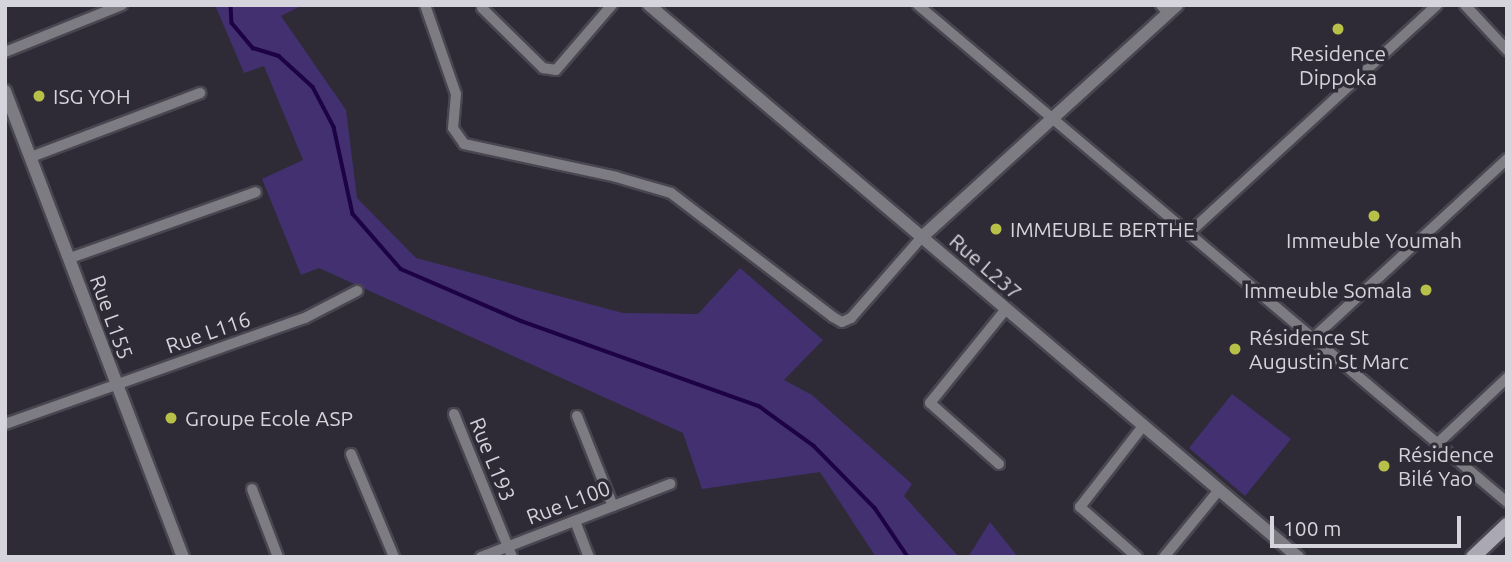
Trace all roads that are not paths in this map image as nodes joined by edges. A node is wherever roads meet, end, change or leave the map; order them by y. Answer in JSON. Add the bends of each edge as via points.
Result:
{"nodes":[{"id":1,"x":122,"y":5,"type":"edge"},
{"id":2,"x":425,"y":5,"type":"edge"},
{"id":3,"x":612,"y":5,"type":"edge"},
{"id":4,"x":649,"y":5,"type":"edge"},
{"id":5,"x":918,"y":5,"type":"edge"},
{"id":6,"x":1437,"y":5,"type":"edge"},
{"id":7,"x":1465,"y":5,"type":"edge"},
{"id":8,"x":482,"y":8,"type":"dead end"},
{"id":9,"x":1169,"y":8,"type":"edge"},
{"id":10,"x":1507,"y":50,"type":"edge"},
{"id":11,"x":5,"y":52,"type":"edge"},
{"id":12,"x":5,"y":91,"type":"edge"},
{"id":13,"x":200,"y":93,"type":"dead end"},
{"id":14,"x":1055,"y":116,"type":"junction"},
{"id":15,"x":31,"y":157,"type":"junction"},
{"id":16,"x":1507,"y":159,"type":"edge"},
{"id":17,"x":256,"y":192,"type":"dead end"},
{"id":18,"x":1190,"y":232,"type":"junction"},
{"id":19,"x":922,"y":237,"type":"junction"},
{"id":20,"x":70,"y":258,"type":"junction"},
{"id":21,"x":357,"y":291,"type":"dead end"},
{"id":22,"x":1006,"y":309,"type":"junction"},
{"id":23,"x":1311,"y":340,"type":"junction"},
{"id":24,"x":1507,"y":378,"type":"edge"},
{"id":25,"x":116,"y":384,"type":"junction"},
{"id":26,"x":454,"y":414,"type":"dead end"},
{"id":27,"x":577,"y":416,"type":"dead end"},
{"id":28,"x":5,"y":424,"type":"edge"},
{"id":29,"x":1143,"y":426,"type":"junction"},
{"id":30,"x":1437,"y":443,"type":"junction"},
{"id":31,"x":351,"y":454,"type":"dead end"},
{"id":32,"x":999,"y":464,"type":"dead end"},
{"id":33,"x":670,"y":484,"type":"dead end"},
{"id":34,"x":252,"y":489,"type":"dead end"},
{"id":35,"x":1219,"y":490,"type":"junction"},
{"id":36,"x":1507,"y":502,"type":"edge"},
{"id":37,"x":612,"y":506,"type":"junction"},
{"id":38,"x":575,"y":520,"type":"junction"},
{"id":39,"x":1507,"y":525,"type":"edge"},
{"id":40,"x":510,"y":551,"type":"edge"},
{"id":41,"x":183,"y":557,"type":"edge"},
{"id":42,"x":278,"y":557,"type":"edge"},
{"id":43,"x":394,"y":557,"type":"edge"},
{"id":44,"x":481,"y":557,"type":"edge"},
{"id":45,"x":589,"y":557,"type":"edge"},
{"id":46,"x":1137,"y":557,"type":"edge"},
{"id":47,"x":1164,"y":557,"type":"edge"},
{"id":48,"x":1298,"y":557,"type":"edge"},
{"id":49,"x":1473,"y":557,"type":"edge"}],
"edges":[{"from":1,"to":11,"type":"street"},
{"from":2,"to":19,"type":"street","via":[[456,94],[453,128],[464,144],[616,177],[671,194],[833,317],[851,318]]},
{"from":3,"to":8,"type":"street","via":[[556,71],[543,68]]},
{"from":4,"to":19,"type":"street","name":"Rue L237"},
{"from":5,"to":14,"type":"street"},
{"from":6,"to":18,"type":"street"},
{"from":7,"to":10,"type":"street"},
{"from":9,"to":14,"type":"street"},
{"from":12,"to":15,"type":"street","name":"Rue L155"},
{"from":13,"to":15,"type":"street"},
{"from":14,"to":18,"type":"street"},
{"from":14,"to":19,"type":"street"},
{"from":15,"to":20,"type":"street","name":"Rue L155"},
{"from":16,"to":23,"type":"street"},
{"from":17,"to":20,"type":"street"},
{"from":18,"to":23,"type":"street"},
{"from":19,"to":22,"type":"street","name":"Rue L237"},
{"from":20,"to":25,"type":"street","name":"Rue L155"},
{"from":21,"to":25,"type":"street","name":"Rue L116","via":[[305,318]]},
{"from":22,"to":29,"type":"street","name":"Rue L237"},
{"from":22,"to":32,"type":"street","via":[[930,403]]},
{"from":23,"to":30,"type":"street"},
{"from":24,"to":30,"type":"street"},
{"from":25,"to":28,"type":"street","name":"Rue L116"},
{"from":25,"to":41,"type":"street","name":"Rue L155"},
{"from":26,"to":40,"type":"street","name":"Rue L193"},
{"from":27,"to":37,"type":"street"},
{"from":29,"to":35,"type":"street","name":"Rue L237"},
{"from":29,"to":46,"type":"street","via":[[1080,507]]},
{"from":30,"to":36,"type":"street"},
{"from":31,"to":43,"type":"street"},
{"from":33,"to":37,"type":"street","name":"Rue L100"},
{"from":34,"to":42,"type":"street"},
{"from":35,"to":47,"type":"street"},
{"from":35,"to":48,"type":"street","name":"Rue L237"},
{"from":37,"to":38,"type":"street","name":"Rue L100"},
{"from":38,"to":40,"type":"street","name":"Rue L100"},
{"from":38,"to":45,"type":"street"},
{"from":39,"to":49,"type":"main road"},
{"from":40,"to":44,"type":"street","name":"Rue L100"}]}
